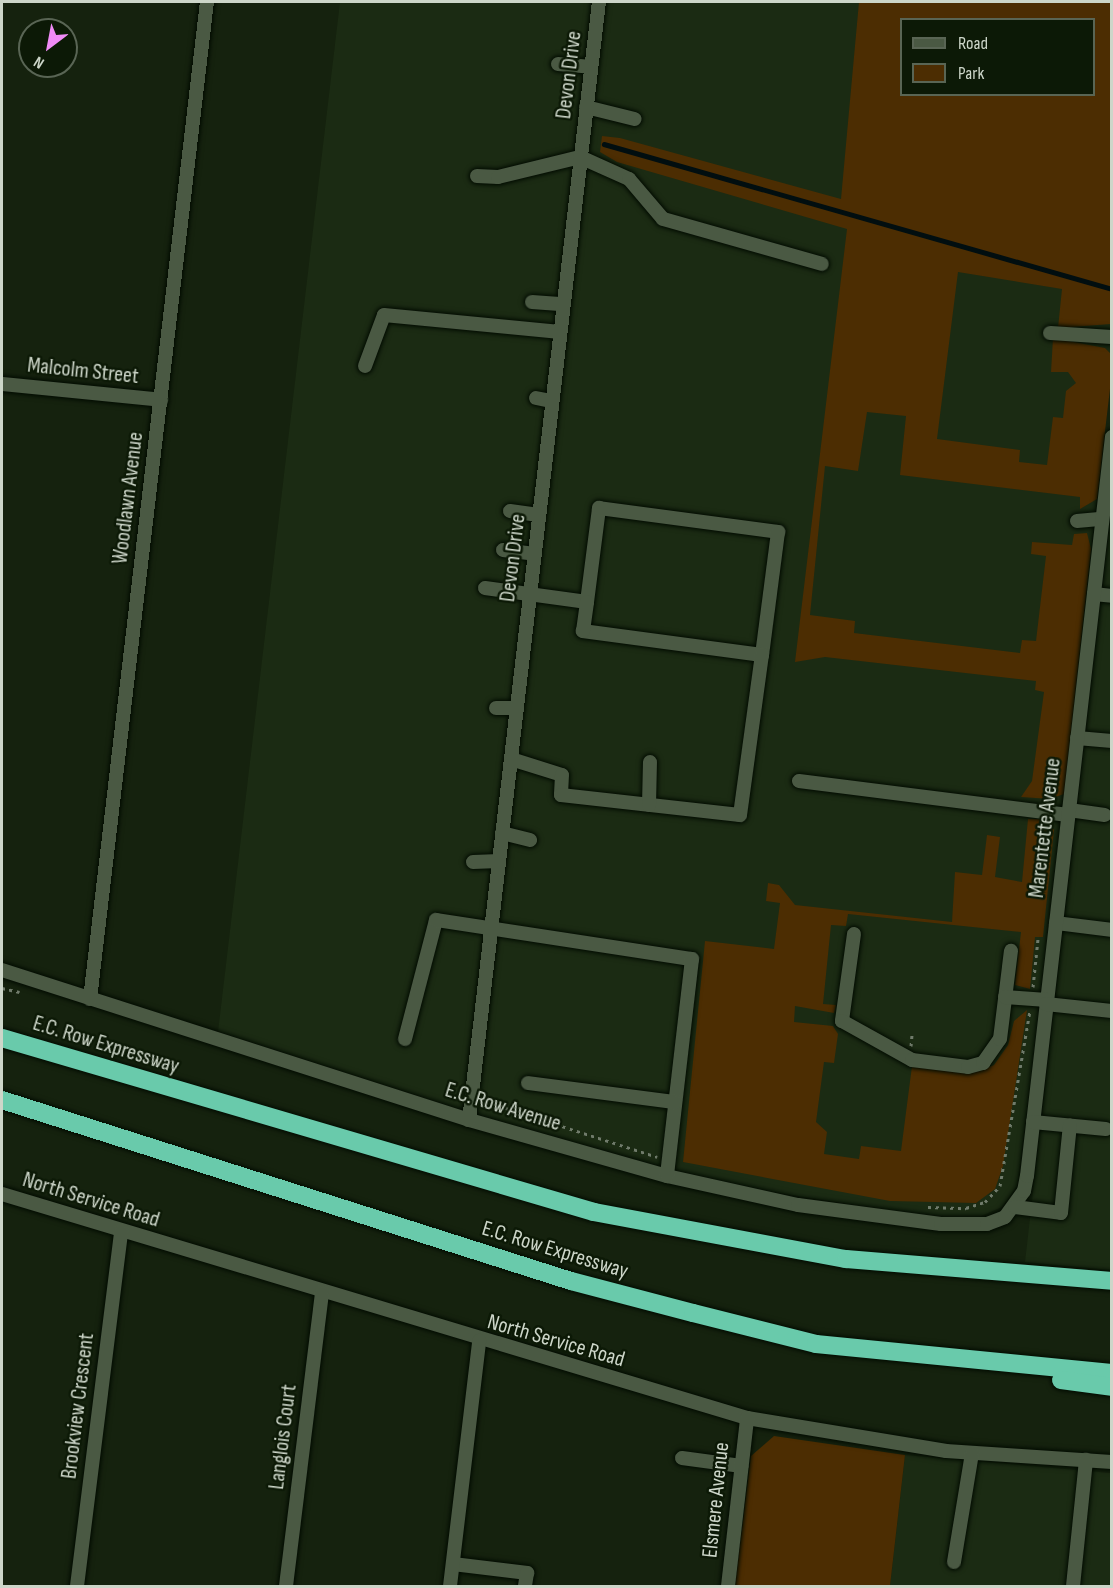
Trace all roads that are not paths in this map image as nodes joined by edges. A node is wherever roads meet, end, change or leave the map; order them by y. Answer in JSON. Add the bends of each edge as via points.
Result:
{"nodes":[{"id":1,"x":207,"y":2,"type":"edge"},
{"id":2,"x":599,"y":2,"type":"edge"},
{"id":3,"x":558,"y":64,"type":"dead end"},
{"id":4,"x":591,"y":67,"type":"junction"},
{"id":5,"x":586,"y":107,"type":"junction"},
{"id":6,"x":635,"y":119,"type":"dead end"},
{"id":7,"x":580,"y":157,"type":"junction"},
{"id":8,"x":477,"y":176,"type":"dead end"},
{"id":9,"x":822,"y":264,"type":"dead end"},
{"id":10,"x":531,"y":302,"type":"dead end"},
{"id":11,"x":563,"y":304,"type":"junction"},
{"id":12,"x":560,"y":332,"type":"junction"},
{"id":13,"x":1050,"y":333,"type":"dead end"},
{"id":14,"x":1112,"y":337,"type":"edge"},
{"id":15,"x":365,"y":366,"type":"dead end"},
{"id":16,"x":2,"y":384,"type":"edge"},
{"id":17,"x":536,"y":398,"type":"dead end"},
{"id":18,"x":161,"y":400,"type":"junction"},
{"id":19,"x":552,"y":401,"type":"junction"},
{"id":20,"x":1112,"y":437,"type":"edge"},
{"id":21,"x":1110,"y":465,"type":"edge"},
{"id":22,"x":510,"y":512,"type":"dead end"},
{"id":23,"x":539,"y":515,"type":"junction"},
{"id":24,"x":1102,"y":519,"type":"junction"},
{"id":25,"x":1077,"y":521,"type":"dead end"},
{"id":26,"x":503,"y":550,"type":"dead end"},
{"id":27,"x":534,"y":554,"type":"junction"},
{"id":28,"x":485,"y":588,"type":"dead end"},
{"id":29,"x":530,"y":594,"type":"junction"},
{"id":30,"x":1094,"y":594,"type":"junction"},
{"id":31,"x":1112,"y":596,"type":"edge"},
{"id":32,"x":587,"y":602,"type":"junction"},
{"id":33,"x":762,"y":655,"type":"junction"},
{"id":34,"x":496,"y":708,"type":"dead end"},
{"id":35,"x":517,"y":708,"type":"junction"},
{"id":36,"x":1077,"y":738,"type":"junction"},
{"id":37,"x":1112,"y":741,"type":"edge"},
{"id":38,"x":511,"y":759,"type":"junction"},
{"id":39,"x":650,"y":762,"type":"dead end"},
{"id":40,"x":799,"y":781,"type":"dead end"},
{"id":41,"x":649,"y":805,"type":"junction"},
{"id":42,"x":1068,"y":812,"type":"junction"},
{"id":43,"x":1105,"y":815,"type":"dead end"},
{"id":44,"x":502,"y":834,"type":"junction"},
{"id":45,"x":530,"y":840,"type":"dead end"},
{"id":46,"x":499,"y":861,"type":"junction"},
{"id":47,"x":473,"y":862,"type":"dead end"},
{"id":48,"x":1056,"y":923,"type":"junction"},
{"id":49,"x":1112,"y":930,"type":"edge"},
{"id":50,"x":491,"y":932,"type":"junction"},
{"id":51,"x":854,"y":934,"type":"dead end"},
{"id":52,"x":1011,"y":951,"type":"dead end"},
{"id":53,"x":2,"y":970,"type":"edge"},
{"id":54,"x":1005,"y":997,"type":"junction"},
{"id":55,"x":90,"y":999,"type":"junction"},
{"id":56,"x":1047,"y":1002,"type":"junction"},
{"id":57,"x":1112,"y":1011,"type":"edge"},
{"id":58,"x":2,"y":1038,"type":"edge"},
{"id":59,"x":405,"y":1040,"type":"dead end"},
{"id":60,"x":528,"y":1083,"type":"dead end"},
{"id":61,"x":2,"y":1100,"type":"edge"},
{"id":62,"x":675,"y":1102,"type":"junction"},
{"id":63,"x":469,"y":1120,"type":"junction"},
{"id":64,"x":1033,"y":1122,"type":"junction"},
{"id":65,"x":1070,"y":1125,"type":"junction"},
{"id":66,"x":1106,"y":1129,"type":"dead end"},
{"id":67,"x":667,"y":1176,"type":"junction"},
{"id":68,"x":2,"y":1194,"type":"edge"},
{"id":69,"x":1015,"y":1207,"type":"junction"},
{"id":70,"x":1005,"y":1217,"type":"joint"},
{"id":71,"x":121,"y":1232,"type":"junction"},
{"id":72,"x":1112,"y":1281,"type":"edge"},
{"id":73,"x":322,"y":1293,"type":"junction"},
{"id":74,"x":479,"y":1341,"type":"junction"},
{"id":75,"x":816,"y":1344,"type":"junction"},
{"id":76,"x":1112,"y":1373,"type":"edge"},
{"id":77,"x":1112,"y":1387,"type":"edge"},
{"id":78,"x":747,"y":1418,"type":"junction"},
{"id":79,"x":972,"y":1453,"type":"junction"},
{"id":80,"x":682,"y":1458,"type":"dead end"},
{"id":81,"x":1086,"y":1460,"type":"junction"},
{"id":82,"x":1112,"y":1462,"type":"edge"},
{"id":83,"x":741,"y":1466,"type":"junction"},
{"id":84,"x":954,"y":1562,"type":"dead end"},
{"id":85,"x":453,"y":1564,"type":"junction"},
{"id":86,"x":77,"y":1587,"type":"edge"},
{"id":87,"x":286,"y":1587,"type":"edge"},
{"id":88,"x":450,"y":1587,"type":"edge"},
{"id":89,"x":525,"y":1587,"type":"edge"},
{"id":90,"x":728,"y":1587,"type":"edge"},
{"id":91,"x":1073,"y":1587,"type":"edge"}],
"edges":[{"from":1,"to":18,"type":"street","name":"Woodlawn Avenue"},
{"from":2,"to":4,"type":"street","name":"Devon Drive"},
{"from":3,"to":4,"type":"street"},
{"from":4,"to":5,"type":"street","name":"Devon Drive"},
{"from":5,"to":6,"type":"street"},
{"from":5,"to":7,"type":"street","name":"Devon Drive"},
{"from":7,"to":8,"type":"street","via":[[498,177]]},
{"from":7,"to":9,"type":"street","via":[[629,179],[663,219]]},
{"from":7,"to":11,"type":"street","name":"Devon Drive"},
{"from":10,"to":11,"type":"street"},
{"from":11,"to":12,"type":"street","name":"Devon Drive"},
{"from":12,"to":15,"type":"street","via":[[384,315]]},
{"from":12,"to":19,"type":"street","name":"Devon Drive"},
{"from":13,"to":14,"type":"street"},
{"from":16,"to":18,"type":"street","name":"Malcolm Street"},
{"from":17,"to":19,"type":"street"},
{"from":18,"to":55,"type":"street","name":"Woodlawn Avenue"},
{"from":19,"to":23,"type":"street","name":"Devon Drive"},
{"from":20,"to":21,"type":"street","name":"Marentette Avenue"},
{"from":21,"to":24,"type":"street","name":"Marentette Avenue"},
{"from":22,"to":23,"type":"street"},
{"from":23,"to":27,"type":"street","name":"Devon Drive"},
{"from":24,"to":25,"type":"street"},
{"from":24,"to":30,"type":"street","name":"Marentette Avenue"},
{"from":26,"to":27,"type":"street"},
{"from":27,"to":29,"type":"street","name":"Devon Drive"},
{"from":28,"to":29,"type":"street"},
{"from":29,"to":32,"type":"street"},
{"from":29,"to":35,"type":"street","name":"Devon Drive"},
{"from":30,"to":31,"type":"street"},
{"from":30,"to":36,"type":"street","name":"Marentette Avenue"},
{"from":32,"to":33,"type":"street","via":[[583,631]]},
{"from":32,"to":33,"type":"street","via":[[599,508],[778,532]]},
{"from":33,"to":41,"type":"street","via":[[740,815]]},
{"from":34,"to":35,"type":"street"},
{"from":35,"to":38,"type":"street","name":"Devon Drive"},
{"from":36,"to":37,"type":"street"},
{"from":36,"to":42,"type":"street","name":"Marentette Avenue"},
{"from":38,"to":41,"type":"street","via":[[562,775],[561,795]]},
{"from":38,"to":44,"type":"street","name":"Devon Drive"},
{"from":39,"to":41,"type":"street"},
{"from":40,"to":42,"type":"street"},
{"from":42,"to":43,"type":"street"},
{"from":42,"to":48,"type":"street","name":"Marentette Avenue"},
{"from":44,"to":45,"type":"street"},
{"from":44,"to":46,"type":"street","name":"Devon Drive"},
{"from":46,"to":47,"type":"street"},
{"from":46,"to":50,"type":"street","name":"Devon Drive"},
{"from":48,"to":49,"type":"street"},
{"from":48,"to":56,"type":"street","name":"Marentette Avenue"},
{"from":50,"to":59,"type":"street","via":[[436,920]]},
{"from":50,"to":62,"type":"street","via":[[692,959]]},
{"from":50,"to":63,"type":"street","name":"Devon Drive"},
{"from":51,"to":54,"type":"street","via":[[842,1021],[912,1060],[968,1067],[983,1063],[1000,1039]]},
{"from":52,"to":54,"type":"street"},
{"from":53,"to":55,"type":"street","name":"E.C. Row Avenue"},
{"from":54,"to":56,"type":"street"},
{"from":55,"to":63,"type":"street","name":"E.C. Row Avenue"},
{"from":56,"to":57,"type":"street"},
{"from":56,"to":64,"type":"street","name":"Marentette Avenue"},
{"from":58,"to":72,"type":"highway","name":"E.C. Row Expressway","via":[[594,1212],[846,1259]]},
{"from":60,"to":62,"type":"street"},
{"from":61,"to":75,"type":"highway","name":"E.C. Row Expressway","via":[[571,1281]]},
{"from":62,"to":67,"type":"street"},
{"from":63,"to":67,"type":"street","name":"E.C. Row Avenue"},
{"from":64,"to":65,"type":"street"},
{"from":64,"to":69,"type":"street","name":"Marentette Avenue","via":[[1024,1191]]},
{"from":65,"to":66,"type":"street"},
{"from":65,"to":69,"type":"street","via":[[1061,1212]]},
{"from":67,"to":70,"type":"street","name":"E.C. Row Avenue","via":[[798,1205],[941,1224],[987,1224]]},
{"from":68,"to":71,"type":"street","name":"North Service Road"},
{"from":69,"to":70,"type":"street","name":"Marentette Avenue"},
{"from":71,"to":73,"type":"street","name":"North Service Road"},
{"from":71,"to":86,"type":"street","name":"Brookview Crescent"},
{"from":73,"to":74,"type":"street","name":"North Service Road"},
{"from":73,"to":87,"type":"street","name":"Langlois Court"},
{"from":74,"to":78,"type":"street","name":"North Service Road"},
{"from":74,"to":85,"type":"street"},
{"from":75,"to":76,"type":"highway","name":"E.C. Row Expressway"},
{"from":75,"to":77,"type":"highway"},
{"from":78,"to":79,"type":"street","name":"North Service Road"},
{"from":78,"to":83,"type":"street","name":"Elsmere Avenue"},
{"from":79,"to":81,"type":"street","name":"North Service Road"},
{"from":79,"to":84,"type":"street"},
{"from":80,"to":83,"type":"street"},
{"from":81,"to":82,"type":"street","name":"North Service Road"},
{"from":81,"to":91,"type":"street"},
{"from":83,"to":90,"type":"street","name":"Elsmere Avenue"},
{"from":85,"to":88,"type":"street"},
{"from":85,"to":89,"type":"street","via":[[527,1573]]}]}
